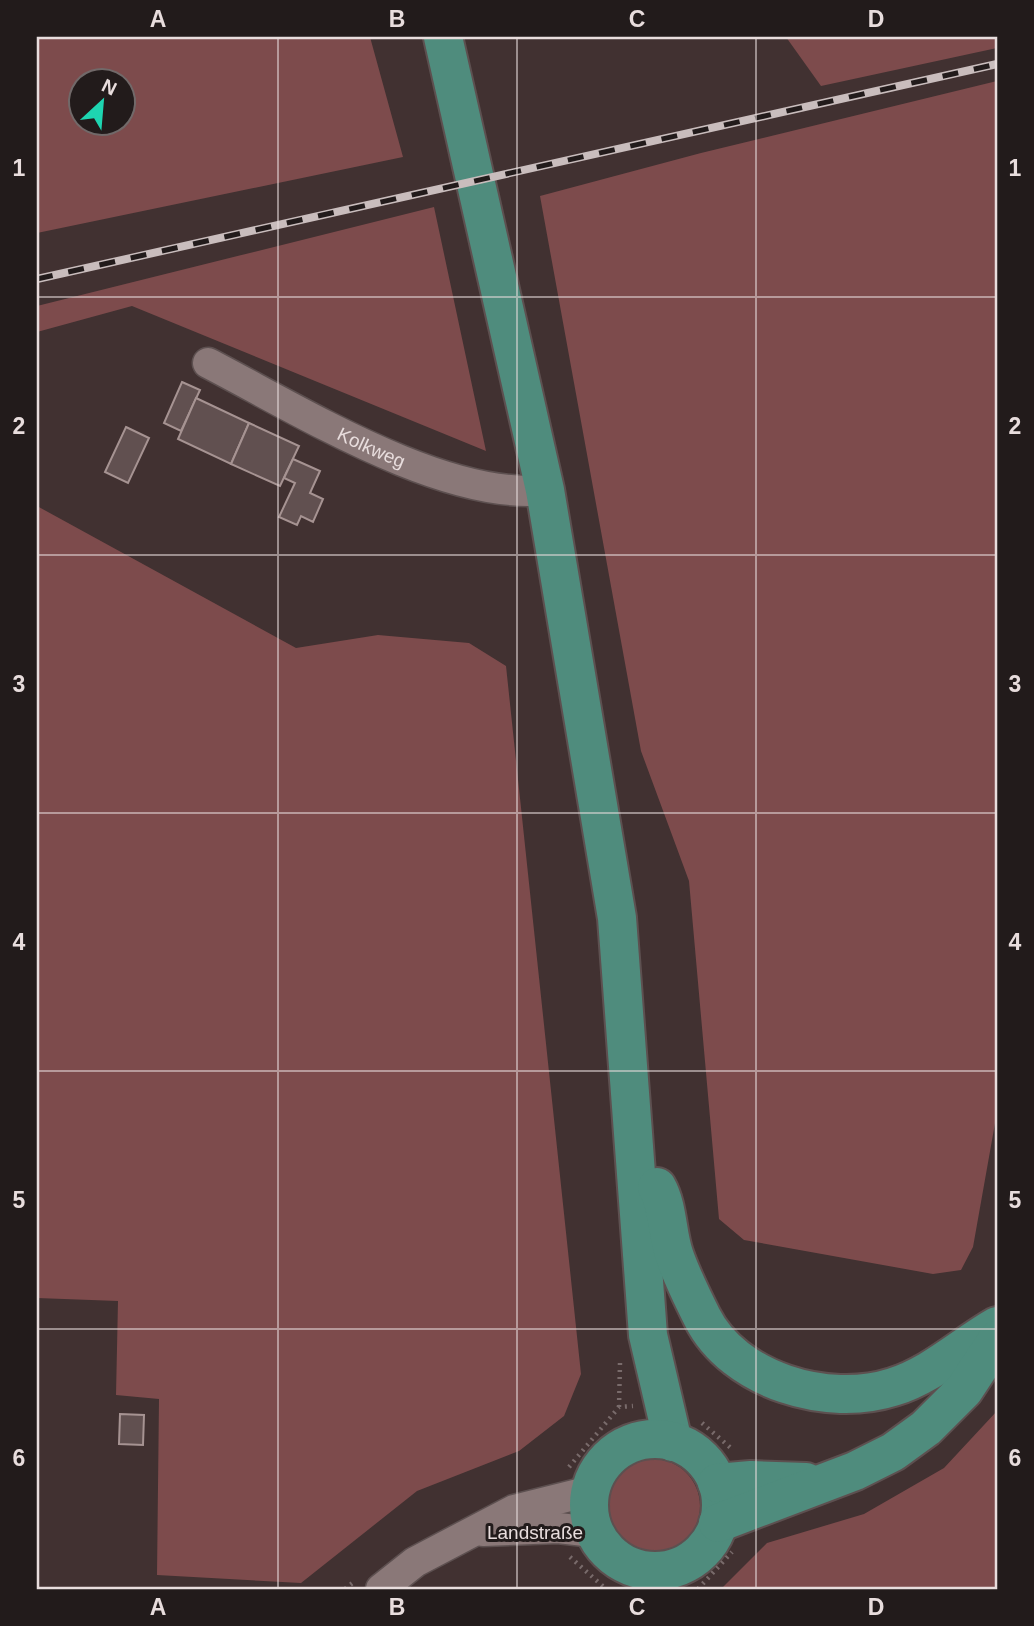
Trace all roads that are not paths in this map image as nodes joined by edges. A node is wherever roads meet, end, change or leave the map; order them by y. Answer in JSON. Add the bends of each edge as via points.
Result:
{"nodes":[{"id":1,"x":443,"y":37,"type":"edge"},
{"id":2,"x":208,"y":363,"type":"dead end"},
{"id":3,"x":545,"y":490,"type":"junction"},
{"id":4,"x":637,"y":1160,"type":"junction"},
{"id":5,"x":997,"y":1326,"type":"edge"},
{"id":6,"x":997,"y":1340,"type":"edge"},
{"id":7,"x":634,"y":1346,"type":"junction"},
{"id":8,"x":673,"y":1442,"type":"junction"},
{"id":9,"x":631,"y":1444,"type":"junction"},
{"id":10,"x":818,"y":1482,"type":"junction"},
{"id":11,"x":717,"y":1483,"type":"junction"},
{"id":12,"x":590,"y":1491,"type":"junction"},
{"id":13,"x":718,"y":1523,"type":"junction"},
{"id":14,"x":475,"y":1531,"type":"junction"},
{"id":15,"x":580,"y":1543,"type":"junction"},
{"id":16,"x":674,"y":1578,"type":"edge"},
{"id":17,"x":639,"y":1579,"type":"edge"},
{"id":18,"x":381,"y":1589,"type":"edge"}],
"edges":[{"from":1,"to":3,"type":"main road"},
{"from":2,"to":3,"type":"street","name":"Kolkweg","via":[[432,472],[480,488],[520,493]]},
{"from":3,"to":4,"type":"main road","via":[[617,918]]},
{"from":4,"to":5,"type":"main road","via":[[659,1191],[674,1254],[704,1320],[728,1350],[761,1374],[806,1390],[846,1393],[891,1388],[938,1367],[962,1346]]},
{"from":4,"to":7,"type":"main road"},
{"from":6,"to":10,"type":"main road","via":[[964,1390],[926,1428],[855,1471]]},
{"from":7,"to":8,"type":"main road"},
{"from":7,"to":9,"type":"main road"},
{"from":8,"to":9,"type":"main road"},
{"from":8,"to":11,"type":"main road","via":[[692,1450]]},
{"from":9,"to":12,"type":"main road","via":[[605,1463]]},
{"from":10,"to":11,"type":"main road"},
{"from":10,"to":13,"type":"main road"},
{"from":11,"to":13,"type":"main road"},
{"from":12,"to":14,"type":"street","name":"Landstraße","via":[[514,1510]]},
{"from":12,"to":15,"type":"main road"},
{"from":13,"to":16,"type":"main road","via":[[710,1542]]},
{"from":14,"to":15,"type":"street","name":"Landstraße","via":[[558,1528]]},
{"from":14,"to":18,"type":"street","name":"Landstraße","via":[[415,1562]]},
{"from":15,"to":17,"type":"main road","via":[[613,1555]]},
{"from":16,"to":17,"type":"main road","via":[[659,1572]]}]}
